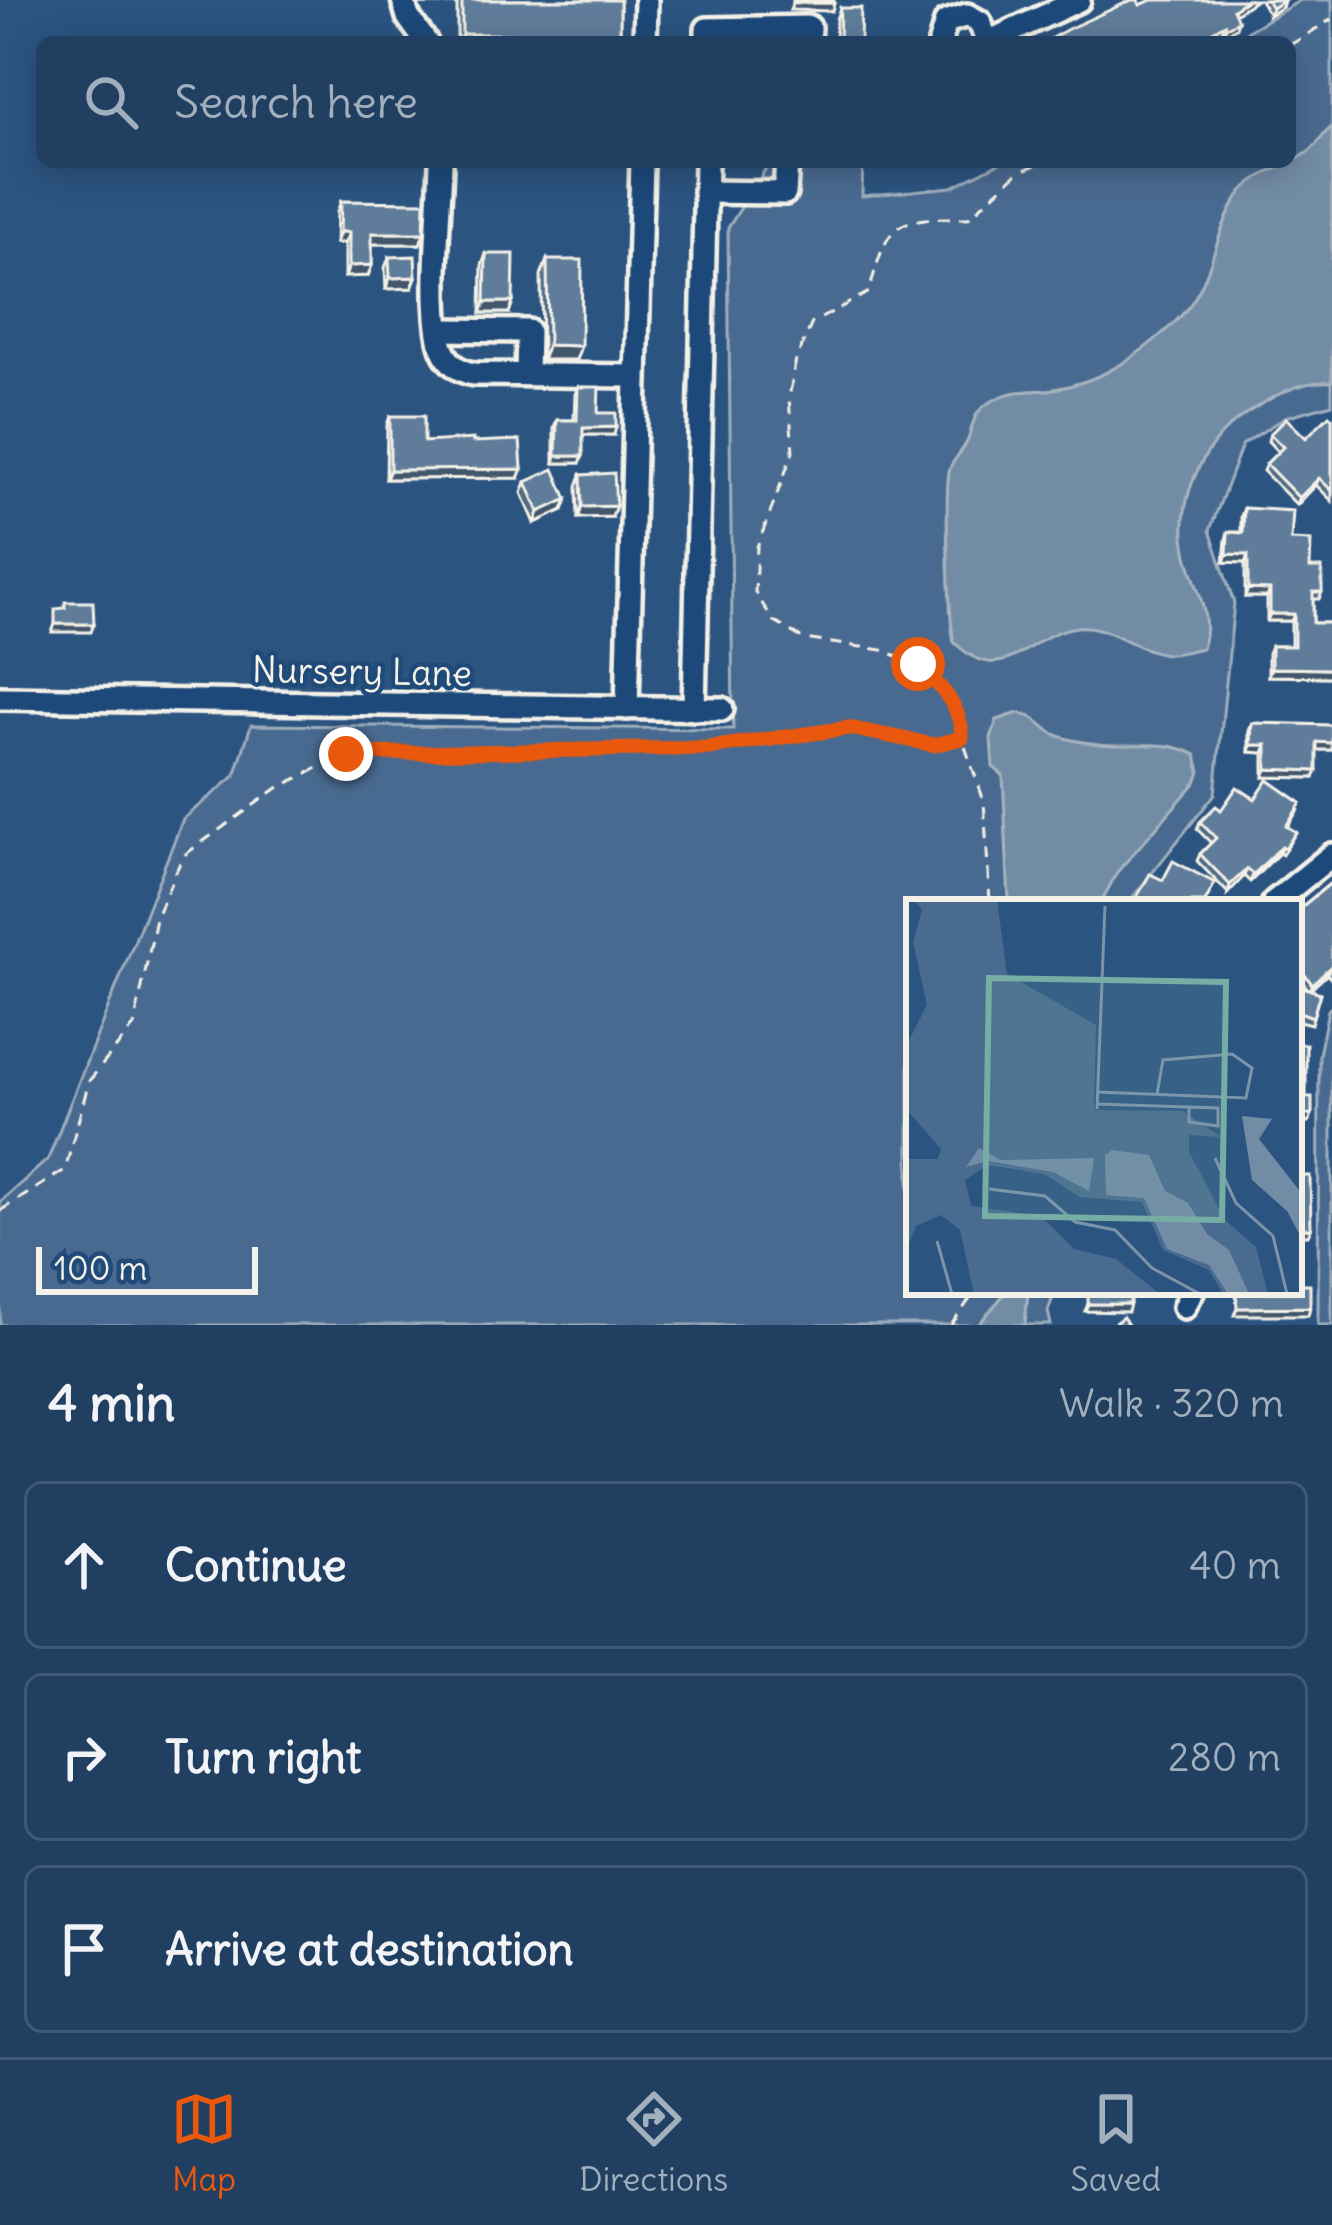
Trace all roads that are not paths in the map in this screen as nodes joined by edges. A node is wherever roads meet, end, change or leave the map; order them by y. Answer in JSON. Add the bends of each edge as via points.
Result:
{"nodes":[{"id":1,"x":403,"y":0,"type":"edge"},
{"id":2,"x":646,"y":0,"type":"edge"},
{"id":3,"x":1078,"y":0,"type":"edge"},
{"id":4,"x":422,"y":36,"type":"edge"},
{"id":5,"x":645,"y":36,"type":"edge"},
{"id":6,"x":707,"y":36,"type":"edge"},
{"id":7,"x":808,"y":36,"type":"edge"},
{"id":8,"x":942,"y":36,"type":"edge"},
{"id":9,"x":987,"y":36,"type":"edge"},
{"id":10,"x":1001,"y":36,"type":"edge"},
{"id":11,"x":441,"y":168,"type":"edge"},
{"id":12,"x":642,"y":168,"type":"edge"},
{"id":13,"x":706,"y":168,"type":"edge"},
{"id":14,"x":787,"y":168,"type":"edge"},
{"id":15,"x":705,"y":192,"type":"junction"},
{"id":16,"x":440,"y":330,"type":"junction"},
{"id":17,"x":527,"y":373,"type":"junction"},
{"id":18,"x":634,"y":376,"type":"junction"},
{"id":19,"x":0,"y":698,"type":"edge"},
{"id":20,"x":627,"y":707,"type":"junction"},
{"id":21,"x":694,"y":709,"type":"junction"},
{"id":22,"x":722,"y":709,"type":"dead end"},
{"id":23,"x":1332,"y":854,"type":"edge"},
{"id":24,"x":1278,"y":899,"type":"edge"}],
"edges":[{"from":1,"to":4,"type":"street"},
{"from":2,"to":5,"type":"street"},
{"from":3,"to":10,"type":"street"},
{"from":6,"to":7,"type":"street","via":[[707,29],[809,27]]},
{"from":8,"to":9,"type":"street","via":[[946,22],[967,15]]},
{"from":11,"to":16,"type":"street"},
{"from":12,"to":18,"type":"street"},
{"from":13,"to":15,"type":"street"},
{"from":14,"to":15,"type":"street","via":[[785,193]]},
{"from":15,"to":21,"type":"street"},
{"from":16,"to":17,"type":"street","via":[[441,346],[461,373]]},
{"from":16,"to":17,"type":"street","via":[[528,331]]},
{"from":17,"to":18,"type":"street"},
{"from":18,"to":20,"type":"street"},
{"from":19,"to":20,"type":"street","name":"Nursery Lane"},
{"from":20,"to":21,"type":"street","name":"Nursery Lane"},
{"from":21,"to":22,"type":"street","name":"Nursery Lane"},
{"from":23,"to":24,"type":"street"}]}
